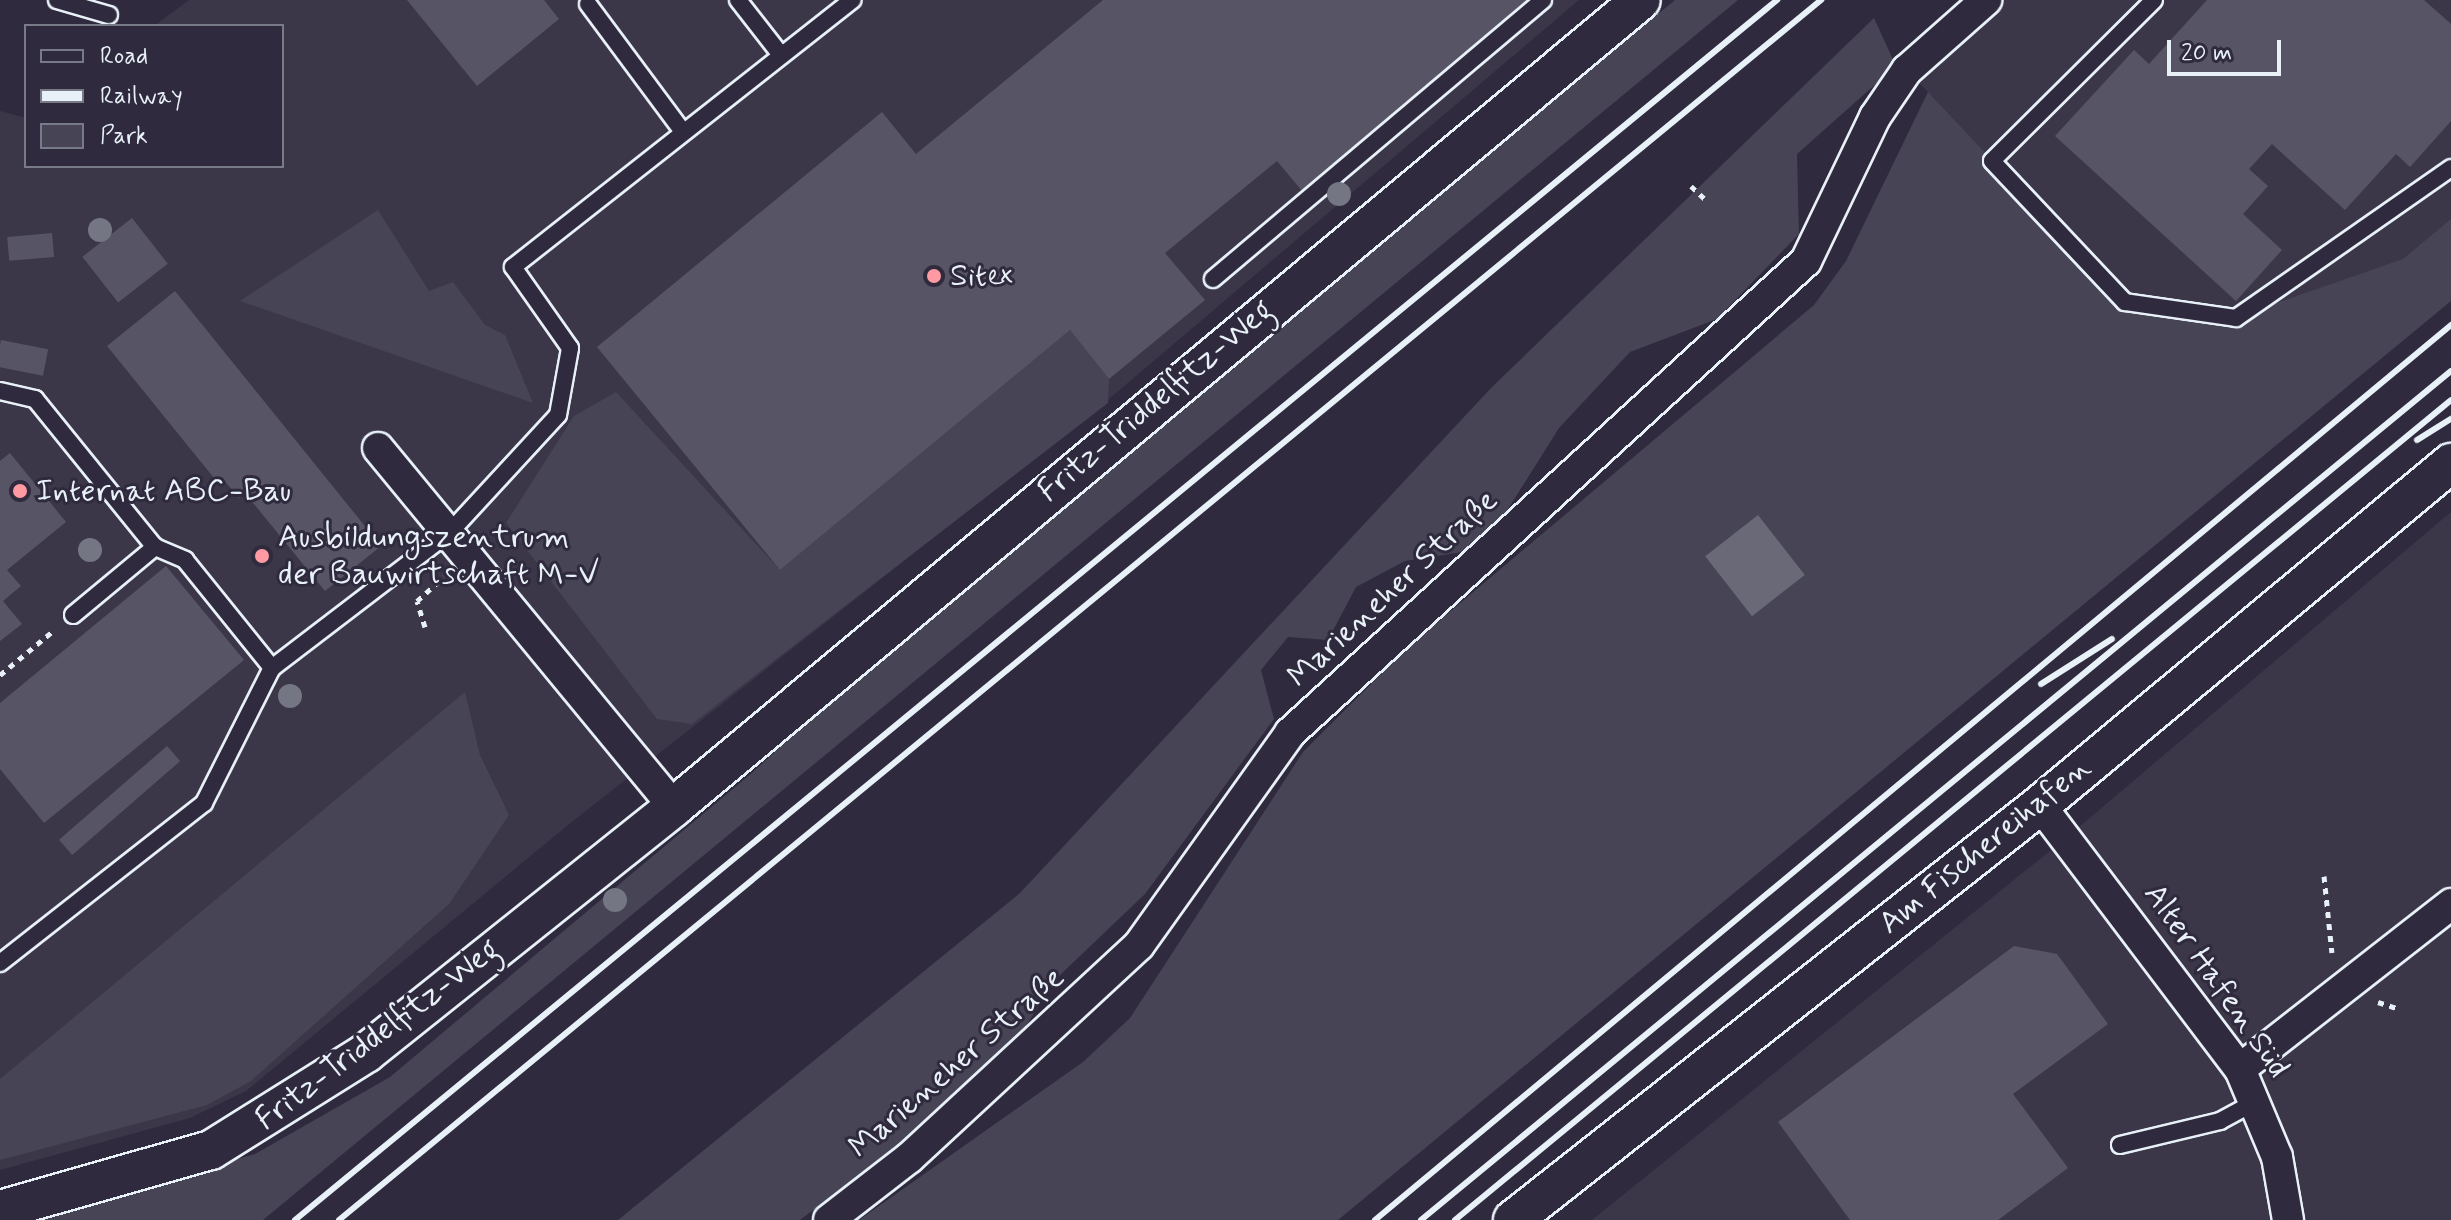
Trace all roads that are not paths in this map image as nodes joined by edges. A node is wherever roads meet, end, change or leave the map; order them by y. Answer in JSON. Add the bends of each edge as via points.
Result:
{"nodes":[{"id":1,"x":57,"y":0,"type":"edge"},
{"id":2,"x":738,"y":0,"type":"edge"},
{"id":3,"x":852,"y":0,"type":"edge"},
{"id":4,"x":1543,"y":0,"type":"edge"},
{"id":5,"x":1641,"y":0,"type":"edge"},
{"id":6,"x":1986,"y":0,"type":"edge"},
{"id":7,"x":2154,"y":0,"type":"edge"},
{"id":8,"x":588,"y":1,"type":"edge"},
{"id":9,"x":109,"y":15,"type":"dead end"},
{"id":10,"x":781,"y":55,"type":"junction"},
{"id":11,"x":683,"y":132,"type":"junction"},
{"id":12,"x":2451,"y":168,"type":"edge"},
{"id":13,"x":1213,"y":279,"type":"dead end"},
{"id":14,"x":0,"y":391,"type":"edge"},
{"id":15,"x":378,"y":448,"type":"dead end"},
{"id":16,"x":2451,"y":463,"type":"edge"},
{"id":17,"x":450,"y":532,"type":"junction"},
{"id":18,"x":155,"y":547,"type":"junction"},
{"id":19,"x":73,"y":615,"type":"road end"},
{"id":20,"x":272,"y":668,"type":"junction"},
{"id":21,"x":2040,"y":805,"type":"junction"},
{"id":22,"x":674,"y":807,"type":"junction"},
{"id":23,"x":2451,"y":904,"type":"edge"},
{"id":24,"x":0,"y":963,"type":"edge"},
{"id":25,"x":2240,"y":1069,"type":"junction"},
{"id":26,"x":2259,"y":1101,"type":"junction"},
{"id":27,"x":2120,"y":1145,"type":"dead end"},
{"id":28,"x":0,"y":1210,"type":"edge"},
{"id":29,"x":829,"y":1220,"type":"edge"},
{"id":30,"x":1513,"y":1220,"type":"edge"},
{"id":31,"x":2288,"y":1220,"type":"edge"}],
"edges":[{"from":1,"to":9,"type":"lane"},
{"from":2,"to":10,"type":"lane"},
{"from":3,"to":10,"type":"lane"},
{"from":4,"to":13,"type":"lane"},
{"from":5,"to":22,"type":"street","name":"Fritz-Triddelfitz-Weg"},
{"from":6,"to":29,"type":"street","name":"Marieneher Straße","via":[[1907,70],[1875,117],[1806,261],[1290,733],[1139,945],[909,1158]]},
{"from":7,"to":12,"type":"lane","via":[[1992,161],[2125,302],[2236,318]]},
{"from":8,"to":11,"type":"lane"},
{"from":10,"to":11,"type":"lane"},
{"from":11,"to":17,"type":"lane","via":[[513,267],[570,348],[558,415]]},
{"from":14,"to":18,"type":"lane","via":[[35,399]]},
{"from":15,"to":17,"type":"street"},
{"from":16,"to":21,"type":"street","name":"Am Fischereihafen"},
{"from":17,"to":20,"type":"lane"},
{"from":17,"to":22,"type":"street"},
{"from":18,"to":19,"type":"lane"},
{"from":18,"to":20,"type":"lane","via":[[185,560]]},
{"from":20,"to":24,"type":"lane","via":[[204,803]]},
{"from":21,"to":25,"type":"street","name":"Alter Hafen Süd"},
{"from":21,"to":30,"type":"street","name":"Am Fischereihafen"},
{"from":22,"to":28,"type":"street","name":"Fritz-Triddelfitz-Weg","via":[[366,1053],[259,1127],[163,1168]]},
{"from":23,"to":25,"type":"street"},
{"from":25,"to":26,"type":"street","name":"Alter Hafen Süd"},
{"from":26,"to":27,"type":"lane","via":[[2220,1121]]},
{"from":26,"to":31,"type":"street","name":"Alter Hafen Süd"}]}
